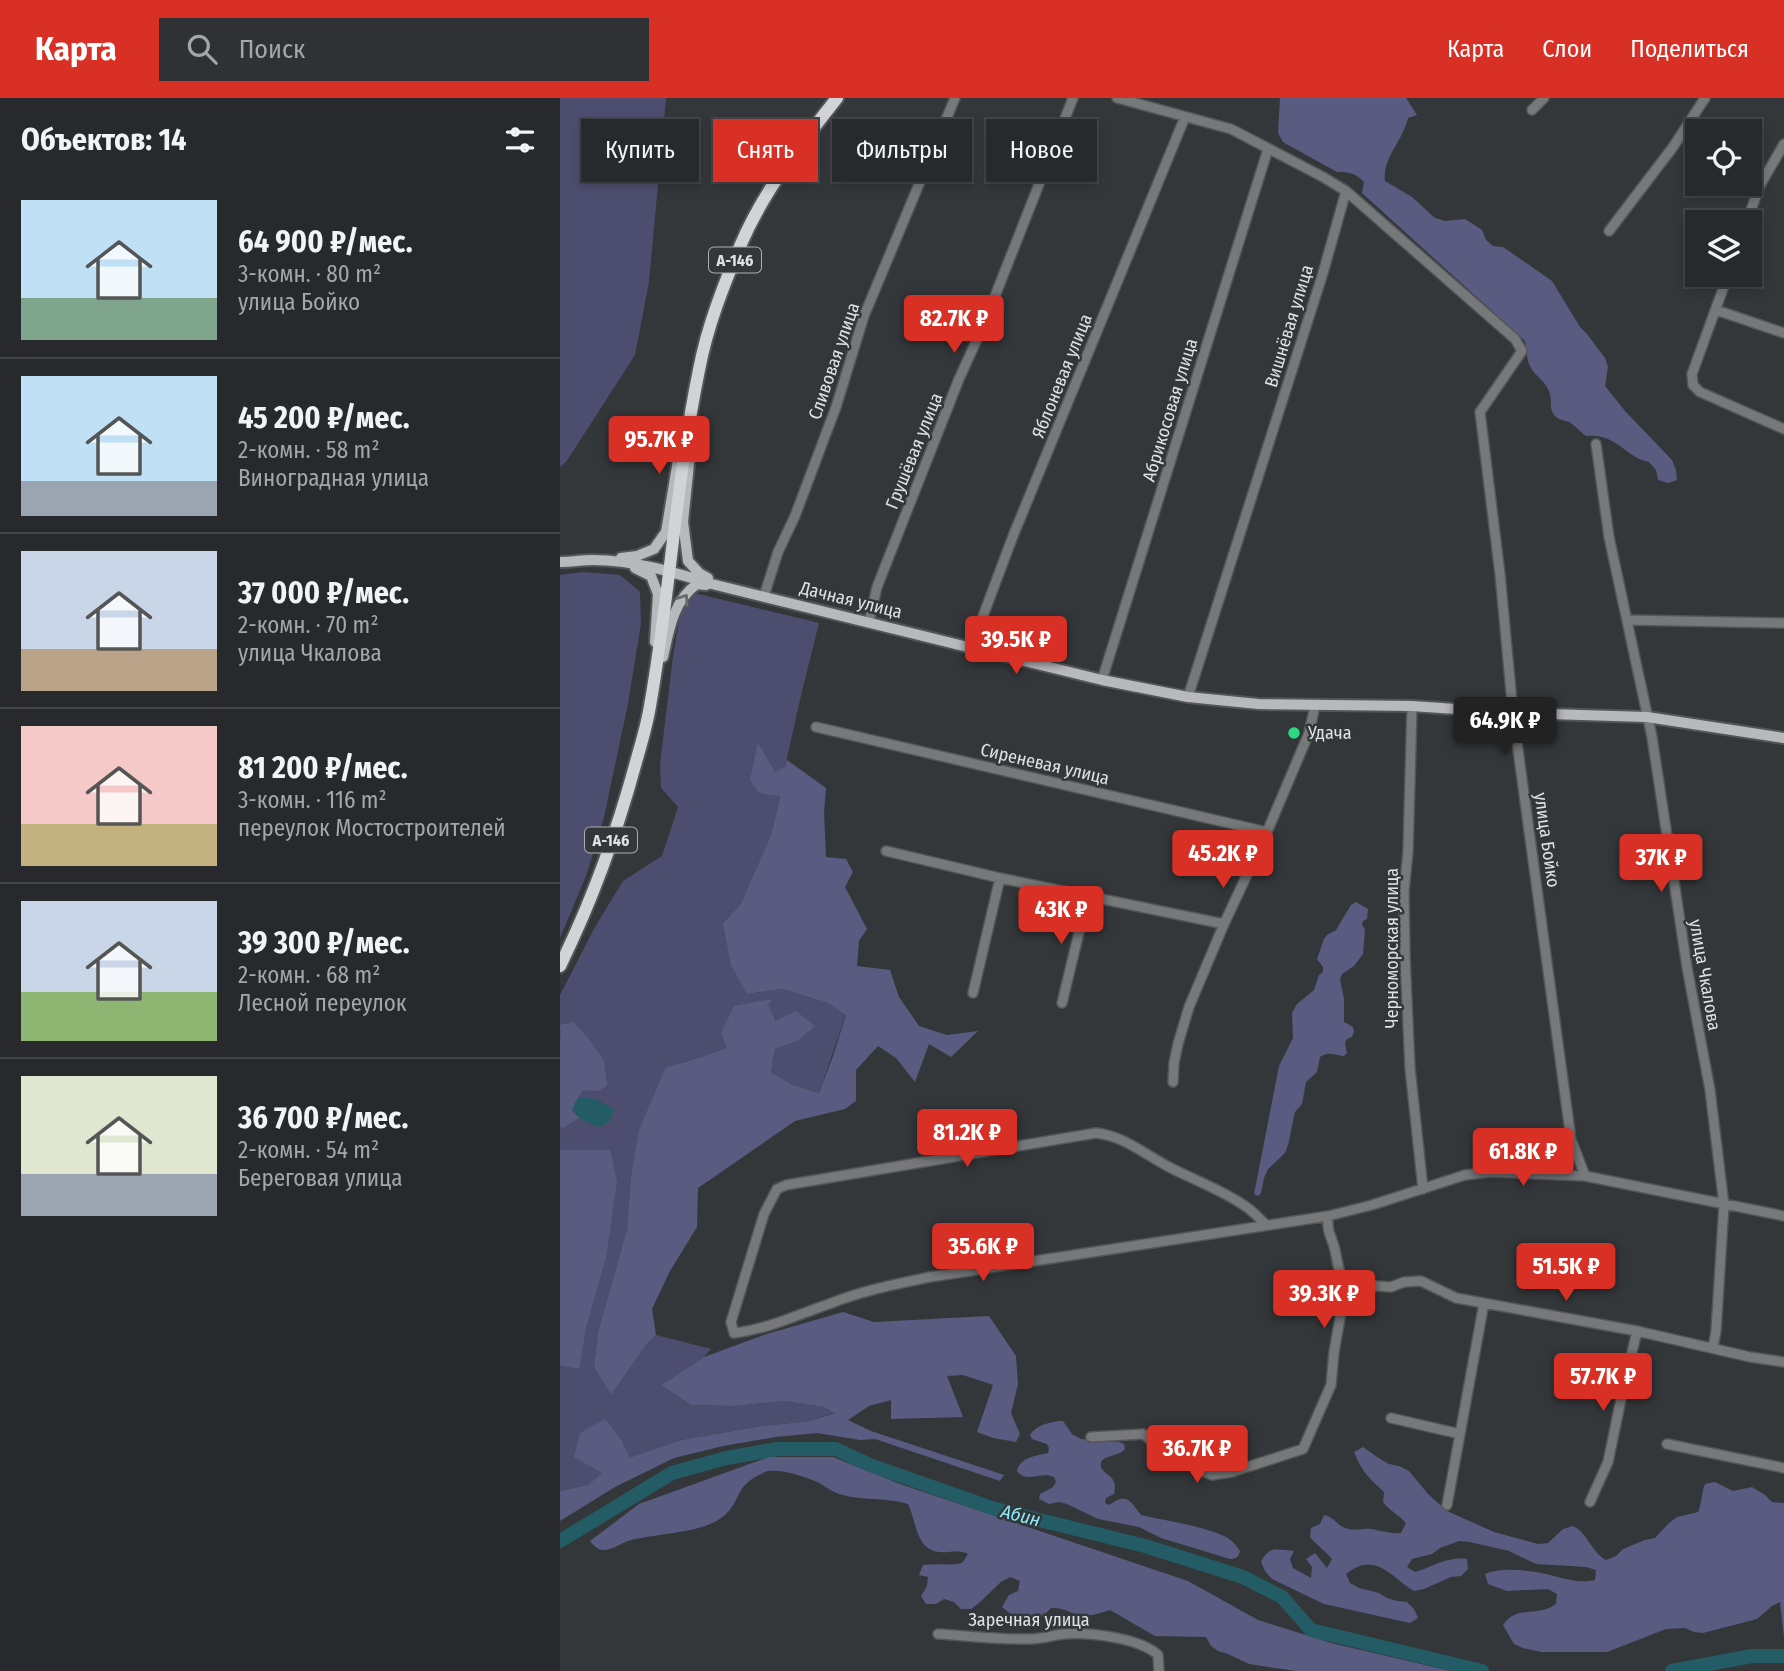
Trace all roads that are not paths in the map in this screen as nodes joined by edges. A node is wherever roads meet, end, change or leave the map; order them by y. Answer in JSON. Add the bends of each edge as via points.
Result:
{"nodes":[{"id":1,"x":837,"y":98,"type":"edge"},
{"id":2,"x":955,"y":98,"type":"edge"},
{"id":3,"x":1073,"y":98,"type":"edge"},
{"id":4,"x":1118,"y":98,"type":"edge"},
{"id":5,"x":1544,"y":98,"type":"edge"},
{"id":6,"x":1705,"y":98,"type":"edge"},
{"id":7,"x":1532,"y":110,"type":"dead end"},
{"id":8,"x":1185,"y":117,"type":"junction"},
{"id":9,"x":1784,"y":144,"type":"edge"},
{"id":10,"x":1268,"y":149,"type":"junction"},
{"id":11,"x":1346,"y":191,"type":"junction"},
{"id":12,"x":1751,"y":210,"type":"edge"},
{"id":13,"x":1609,"y":231,"type":"dead end"},
{"id":14,"x":1724,"y":287,"type":"edge"},
{"id":15,"x":1716,"y":310,"type":"junction"},
{"id":16,"x":1784,"y":333,"type":"edge"},
{"id":17,"x":699,"y":368,"type":"junction"},
{"id":18,"x":1784,"y":429,"type":"edge"},
{"id":19,"x":1596,"y":444,"type":"dead end"},
{"id":20,"x":594,"y":560,"type":"junction"},
{"id":21,"x":560,"y":562,"type":"edge"},
{"id":22,"x":670,"y":571,"type":"junction"},
{"id":23,"x":726,"y":587,"type":"junction"},
{"id":24,"x":764,"y":596,"type":"junction"},
{"id":25,"x":1627,"y":620,"type":"junction"},
{"id":26,"x":869,"y":622,"type":"junction"},
{"id":27,"x":1784,"y":623,"type":"edge"},
{"id":28,"x":971,"y":648,"type":"junction"},
{"id":29,"x":1102,"y":680,"type":"junction"},
{"id":30,"x":1188,"y":697,"type":"junction"},
{"id":31,"x":1315,"y":706,"type":"junction"},
{"id":32,"x":1412,"y":706,"type":"junction"},
{"id":33,"x":650,"y":709,"type":"junction"},
{"id":34,"x":1513,"y":713,"type":"junction"},
{"id":35,"x":1647,"y":717,"type":"junction"},
{"id":36,"x":816,"y":727,"type":"dead end"},
{"id":37,"x":1784,"y":738,"type":"edge"},
{"id":38,"x":1267,"y":832,"type":"junction"},
{"id":39,"x":886,"y":851,"type":"dead end"},
{"id":40,"x":1000,"y":878,"type":"junction"},
{"id":41,"x":1088,"y":895,"type":"junction"},
{"id":42,"x":1224,"y":924,"type":"junction"},
{"id":43,"x":560,"y":966,"type":"edge"},
{"id":44,"x":973,"y":993,"type":"dead end"},
{"id":45,"x":1062,"y":1003,"type":"dead end"},
{"id":46,"x":1173,"y":1083,"type":"dead end"},
{"id":47,"x":1585,"y":1176,"type":"junction"},
{"id":48,"x":1423,"y":1189,"type":"junction"},
{"id":49,"x":1724,"y":1205,"type":"junction"},
{"id":50,"x":1328,"y":1216,"type":"junction"},
{"id":51,"x":1784,"y":1216,"type":"edge"},
{"id":52,"x":1265,"y":1224,"type":"junction"},
{"id":53,"x":1346,"y":1284,"type":"junction"},
{"id":54,"x":1484,"y":1303,"type":"junction"},
{"id":55,"x":1637,"y":1331,"type":"junction"},
{"id":56,"x":1713,"y":1348,"type":"junction"},
{"id":57,"x":1784,"y":1362,"type":"edge"},
{"id":58,"x":1391,"y":1418,"type":"dead end"},
{"id":59,"x":1460,"y":1434,"type":"junction"},
{"id":60,"x":1091,"y":1437,"type":"dead end"},
{"id":61,"x":1667,"y":1444,"type":"dead end"},
{"id":62,"x":1784,"y":1468,"type":"edge"},
{"id":63,"x":1590,"y":1502,"type":"dead end"},
{"id":64,"x":1447,"y":1505,"type":"dead end"},
{"id":65,"x":938,"y":1634,"type":"dead end"},
{"id":66,"x":1159,"y":1671,"type":"edge"}],
"edges":[{"from":1,"to":17,"type":"highway","number":"А-146","via":[[759,207],[720,299]]},
{"from":2,"to":24,"type":"street","name":"Сливовая улица","via":[[864,316]]},
{"from":3,"to":26,"type":"street","name":"Грушёвая улица","via":[[877,587]]},
{"from":4,"to":8,"type":"street"},
{"from":5,"to":7,"type":"street"},
{"from":6,"to":13,"type":"street"},
{"from":8,"to":10,"type":"street","via":[[1231,129]]},
{"from":8,"to":28,"type":"street","name":"Яблоневая улица"},
{"from":9,"to":12,"type":"street"},
{"from":10,"to":11,"type":"street"},
{"from":10,"to":29,"type":"street","name":"Абрикосовая улица"},
{"from":11,"to":30,"type":"street","name":"Вишнёвая улица"},
{"from":11,"to":34,"type":"street","name":"улица Бойко","via":[[1515,339],[1522,351],[1480,412]]},
{"from":14,"to":15,"type":"street"},
{"from":15,"to":16,"type":"street"},
{"from":15,"to":18,"type":"street","via":[[1692,374],[1693,385]]},
{"from":17,"to":20,"type":"main road","via":[[666,532],[654,550]]},
{"from":17,"to":22,"type":"highway","number":"А-146"},
{"from":17,"to":23,"type":"main road","via":[[683,522],[688,561],[699,573]]},
{"from":19,"to":25,"type":"street","name":"улица Чкалова"},
{"from":20,"to":21,"type":"main road"},
{"from":20,"to":22,"type":"main road","name":"Дачная улица"},
{"from":20,"to":33,"type":"main road","via":[[638,569],[651,576],[658,594]]},
{"from":22,"to":23,"type":"main road","name":"Дачная улица"},
{"from":22,"to":33,"type":"highway","number":"А-146"},
{"from":23,"to":24,"type":"main road","name":"Дачная улица"},
{"from":33,"to":23,"type":"main road","one_way":true,"via":[[673,617],[686,592],[697,584]]},
{"from":24,"to":26,"type":"main road","name":"Дачная улица"},
{"from":25,"to":27,"type":"street"},
{"from":25,"to":35,"type":"street","name":"улица Чкалова"},
{"from":26,"to":28,"type":"main road","name":"Дачная улица"},
{"from":28,"to":29,"type":"main road","name":"Дачная улица"},
{"from":29,"to":30,"type":"main road","name":"Дачная улица"},
{"from":30,"to":31,"type":"main road","name":"Дачная улица"},
{"from":31,"to":32,"type":"main road","name":"Дачная улица"},
{"from":31,"to":38,"type":"street","via":[[1309,733]]},
{"from":32,"to":34,"type":"main road","name":"Дачная улица"},
{"from":32,"to":48,"type":"street","name":"Черноморская улица","via":[[1405,957],[1410,1068]]},
{"from":33,"to":43,"type":"highway","number":"А-146","via":[[626,800]]},
{"from":34,"to":35,"type":"main road","name":"Дачная улица"},
{"from":34,"to":47,"type":"street","name":"улица Бойко","via":[[1571,1139]]},
{"from":35,"to":37,"type":"main road","name":"Дачная улица"},
{"from":35,"to":49,"type":"street","name":"улица Чкалова","via":[[1710,1090]]},
{"from":36,"to":38,"type":"street","name":"Сиреневая улица"},
{"from":38,"to":42,"type":"street"},
{"from":39,"to":40,"type":"street"},
{"from":40,"to":41,"type":"street"},
{"from":40,"to":44,"type":"street"},
{"from":41,"to":42,"type":"street"},
{"from":41,"to":45,"type":"street"},
{"from":42,"to":46,"type":"street","via":[[1189,1007]]},
{"from":47,"to":48,"type":"street","via":[[1491,1172]]},
{"from":47,"to":49,"type":"street"},
{"from":48,"to":50,"type":"street"},
{"from":49,"to":51,"type":"street"},
{"from":49,"to":56,"type":"street","name":"улица Чкалова"},
{"from":50,"to":52,"type":"street"},
{"from":50,"to":53,"type":"street","via":[[1327,1231]]},
{"from":52,"to":52,"type":"street","via":[[930,1277],[830,1303],[782,1323],[734,1333],[732,1322],[768,1206],[777,1189],[797,1182],[1109,1134],[1234,1199]]},
{"from":53,"to":54,"type":"street","via":[[1391,1287],[1421,1281],[1456,1298]]},
{"from":53,"to":60,"type":"street","via":[[1331,1385],[1303,1449],[1213,1475],[1143,1434]]},
{"from":54,"to":55,"type":"street"},
{"from":54,"to":59,"type":"street"},
{"from":55,"to":56,"type":"street"},
{"from":55,"to":63,"type":"street","via":[[1608,1462]]},
{"from":56,"to":57,"type":"street"},
{"from":58,"to":59,"type":"street"},
{"from":59,"to":64,"type":"street"},
{"from":61,"to":62,"type":"street"},
{"from":65,"to":66,"type":"street","name":"Заречная улица","via":[[1033,1639],[1083,1633],[1151,1648],[1158,1655]]}]}
